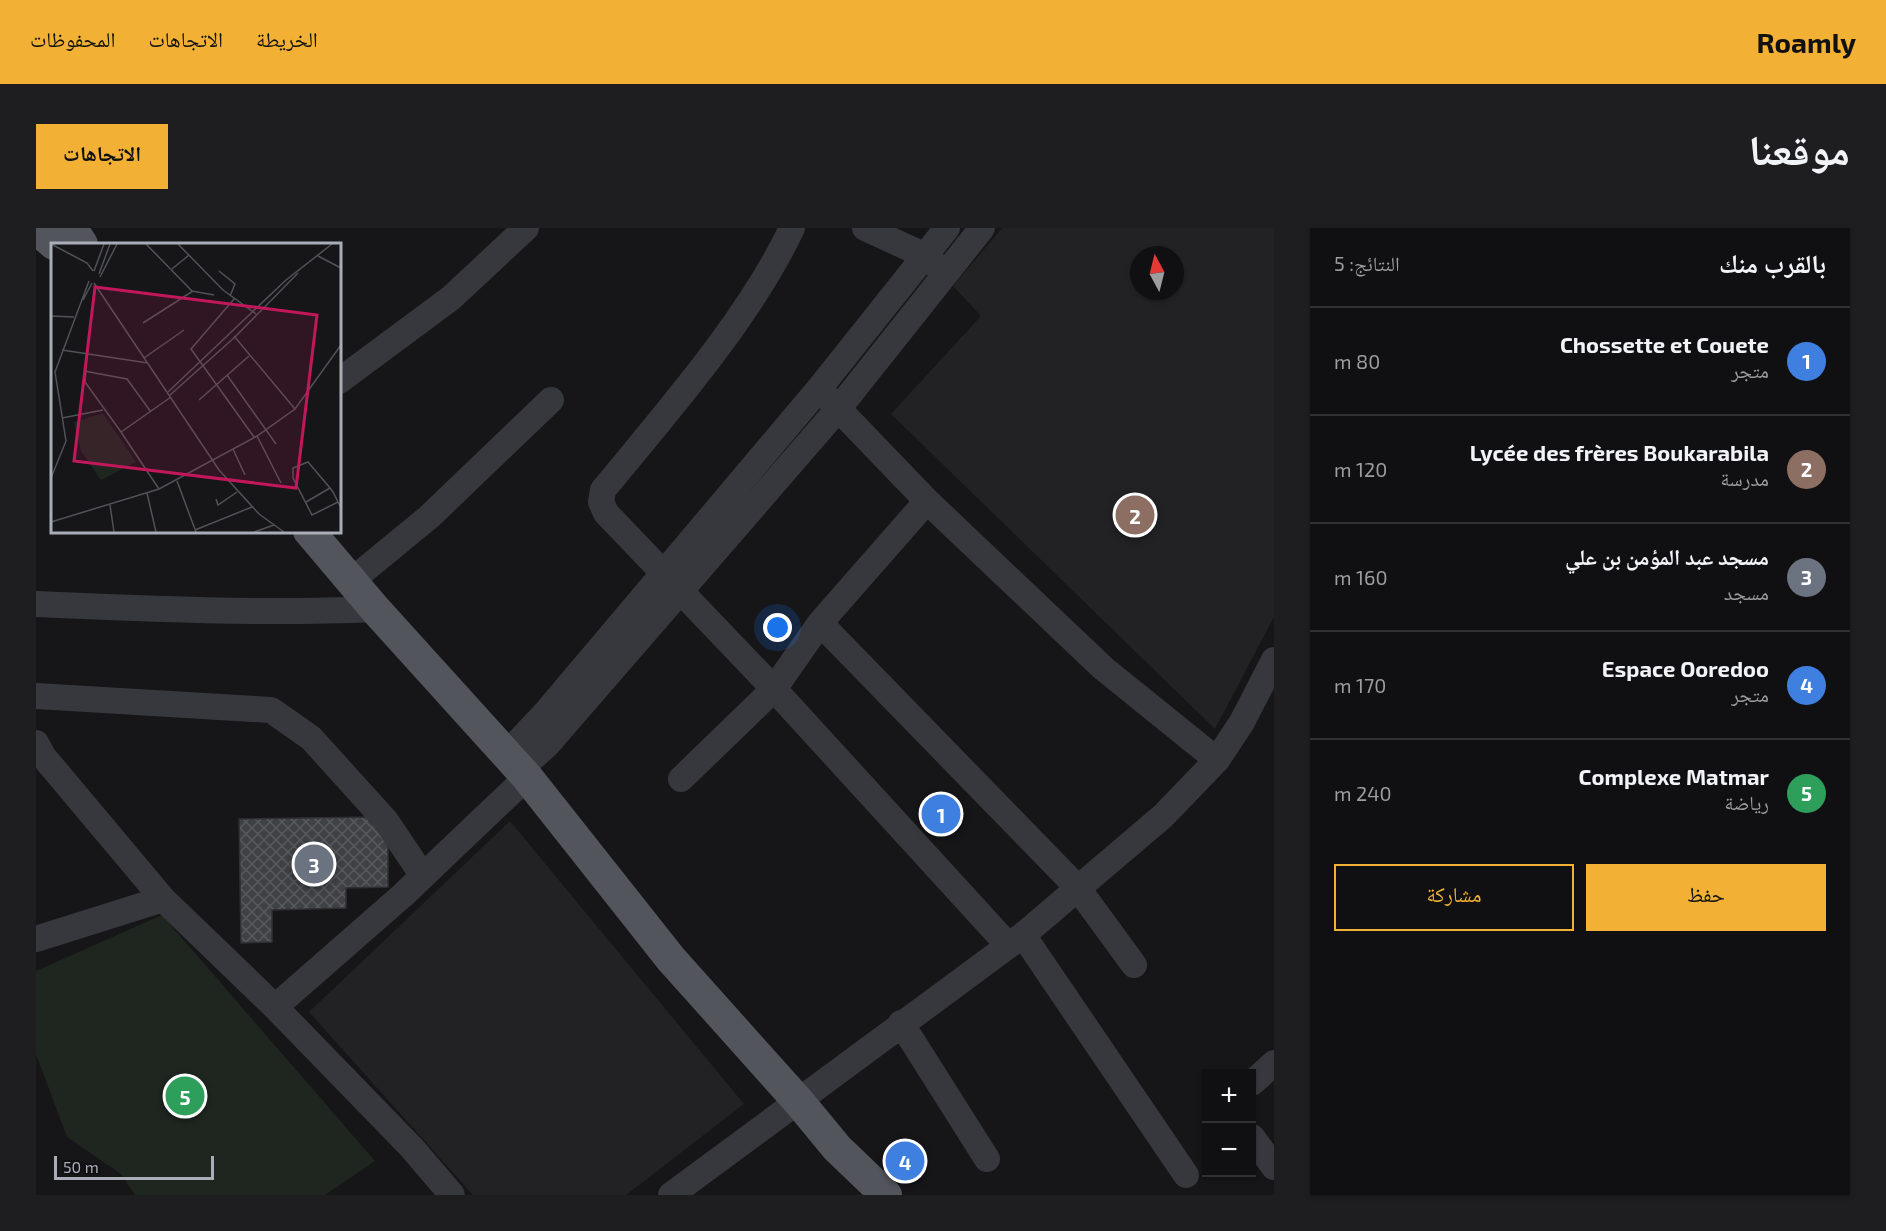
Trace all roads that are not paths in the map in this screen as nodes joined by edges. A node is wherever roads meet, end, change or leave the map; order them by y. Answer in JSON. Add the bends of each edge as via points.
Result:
{"nodes":[{"id":1,"x":36,"y":228,"type":"edge"},
{"id":2,"x":71,"y":228,"type":"edge"},
{"id":3,"x":526,"y":228,"type":"edge"},
{"id":4,"x":792,"y":228,"type":"edge"},
{"id":5,"x":865,"y":228,"type":"edge"},
{"id":6,"x":947,"y":228,"type":"edge"},
{"id":7,"x":982,"y":228,"type":"edge"},
{"id":8,"x":53,"y":243,"type":"edge"},
{"id":9,"x":81,"y":243,"type":"edge"},
{"id":10,"x":926,"y":256,"type":"junction"},
{"id":11,"x":946,"y":274,"type":"junction"},
{"id":12,"x":340,"y":380,"type":"edge"},
{"id":13,"x":818,"y":390,"type":"junction"},
{"id":14,"x":551,"y":399,"type":"dead end"},
{"id":15,"x":839,"y":408,"type":"junction"},
{"id":16,"x":927,"y":501,"type":"junction"},
{"id":17,"x":310,"y":532,"type":"edge"},
{"id":18,"x":351,"y":581,"type":"junction"},
{"id":19,"x":672,"y":581,"type":"junction"},
{"id":20,"x":36,"y":604,"type":"edge"},
{"id":21,"x":375,"y":609,"type":"junction"},
{"id":22,"x":820,"y":623,"type":"junction"},
{"id":23,"x":1274,"y":660,"type":"edge"},
{"id":24,"x":774,"y":688,"type":"junction"},
{"id":25,"x":36,"y":696,"type":"edge"},
{"id":26,"x":36,"y":742,"type":"edge"},
{"id":27,"x":1217,"y":760,"type":"junction"},
{"id":28,"x":518,"y":767,"type":"junction"},
{"id":29,"x":681,"y":779,"type":"dead end"},
{"id":30,"x":423,"y":876,"type":"junction"},
{"id":31,"x":1077,"y":887,"type":"junction"},
{"id":32,"x":163,"y":899,"type":"junction"},
{"id":33,"x":36,"y":939,"type":"edge"},
{"id":34,"x":1015,"y":940,"type":"junction"},
{"id":35,"x":1134,"y":965,"type":"dead end"},
{"id":36,"x":274,"y":1007,"type":"junction"},
{"id":37,"x":901,"y":1023,"type":"junction"},
{"id":38,"x":1274,"y":1063,"type":"edge"},
{"id":39,"x":1256,"y":1079,"type":"edge"},
{"id":40,"x":799,"y":1102,"type":"junction"},
{"id":41,"x":1256,"y":1144,"type":"edge"},
{"id":42,"x":987,"y":1159,"type":"dead end"},
{"id":43,"x":1274,"y":1167,"type":"edge"},
{"id":44,"x":1186,"y":1175,"type":"dead end"},
{"id":45,"x":452,"y":1195,"type":"edge"},
{"id":46,"x":671,"y":1195,"type":"edge"},
{"id":47,"x":886,"y":1195,"type":"edge"}],
"edges":[{"from":1,"to":8,"type":"main road"},
{"from":2,"to":9,"type":"main road"},
{"from":3,"to":12,"type":"street","via":[[451,298]]},
{"from":4,"to":19,"type":"street","via":[[760,286],[601,497],[606,513]]},
{"from":5,"to":10,"type":"street"},
{"from":6,"to":10,"type":"street"},
{"from":7,"to":11,"type":"street"},
{"from":10,"to":11,"type":"street"},
{"from":10,"to":13,"type":"street"},
{"from":11,"to":15,"type":"street"},
{"from":13,"to":15,"type":"street"},
{"from":13,"to":19,"type":"street"},
{"from":14,"to":18,"type":"street","via":[[429,517]]},
{"from":15,"to":16,"type":"street"},
{"from":15,"to":19,"type":"street"},
{"from":16,"to":22,"type":"street"},
{"from":16,"to":27,"type":"street","via":[[1103,668]]},
{"from":17,"to":18,"type":"main road"},
{"from":18,"to":21,"type":"main road"},
{"from":19,"to":24,"type":"street"},
{"from":19,"to":28,"type":"street","via":[[547,745]]},
{"from":20,"to":21,"type":"street","via":[[202,612]]},
{"from":21,"to":28,"type":"main road"},
{"from":22,"to":24,"type":"street"},
{"from":22,"to":31,"type":"street"},
{"from":23,"to":27,"type":"street"},
{"from":24,"to":29,"type":"street"},
{"from":24,"to":34,"type":"street"},
{"from":25,"to":30,"type":"street","via":[[271,710],[311,738],[386,821]]},
{"from":26,"to":32,"type":"street","via":[[43,756]]},
{"from":27,"to":31,"type":"street","via":[[1163,816]]},
{"from":28,"to":30,"type":"street"},
{"from":28,"to":40,"type":"main road","via":[[671,959]]},
{"from":30,"to":36,"type":"street"},
{"from":31,"to":34,"type":"street"},
{"from":31,"to":35,"type":"street"},
{"from":32,"to":33,"type":"street"},
{"from":32,"to":36,"type":"street"},
{"from":34,"to":37,"type":"street"},
{"from":34,"to":44,"type":"street"},
{"from":36,"to":45,"type":"street","via":[[412,1148]]},
{"from":37,"to":40,"type":"street"},
{"from":37,"to":42,"type":"street"},
{"from":38,"to":39,"type":"street"},
{"from":40,"to":46,"type":"street"},
{"from":40,"to":47,"type":"main road","via":[[837,1149]]},
{"from":41,"to":43,"type":"street"}]}
